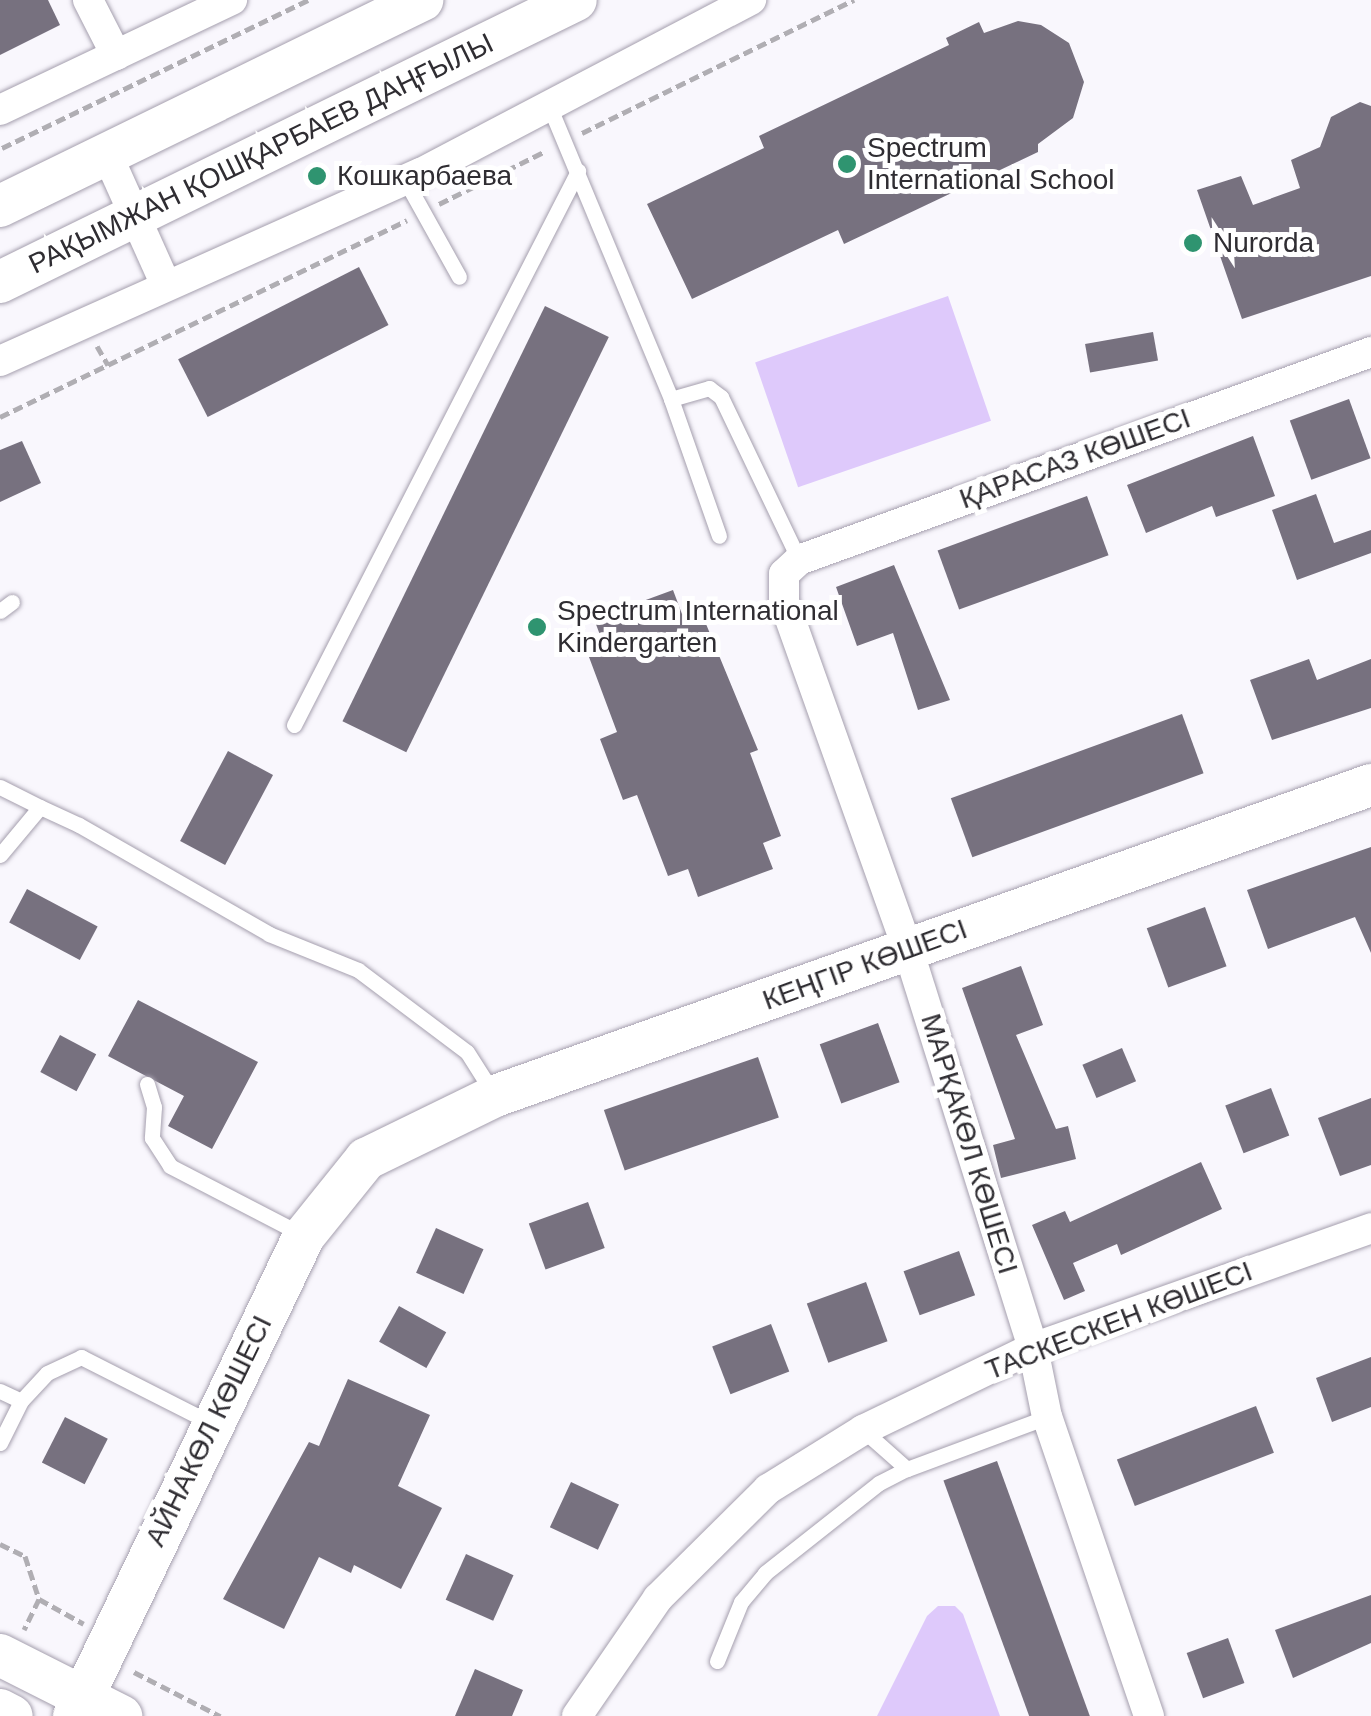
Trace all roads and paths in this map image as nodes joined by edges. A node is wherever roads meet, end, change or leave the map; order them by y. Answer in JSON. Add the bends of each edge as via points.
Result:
{"nodes":[{"id":1,"x":88,"y":0,"type":"edge"},
{"id":2,"x":232,"y":0,"type":"edge"},
{"id":3,"x":308,"y":0,"type":"edge"},
{"id":4,"x":422,"y":0,"type":"edge"},
{"id":5,"x":576,"y":0,"type":"edge"},
{"id":6,"x":750,"y":0,"type":"edge"},
{"id":7,"x":116,"y":55,"type":"junction"},
{"id":8,"x":548,"y":102,"type":"junction"},
{"id":9,"x":0,"y":110,"type":"edge"},
{"id":10,"x":2,"y":148,"type":"edge"},
{"id":11,"x":107,"y":154,"type":"junction"},
{"id":12,"x":578,"y":171,"type":"junction"},
{"id":13,"x":404,"y":178,"type":"junction"},
{"id":14,"x":0,"y":206,"type":"edge"},
{"id":15,"x":135,"y":216,"type":"junction"},
{"id":16,"x":459,"y":277,"type":"dead end"},
{"id":17,"x":0,"y":282,"type":"edge"},
{"id":18,"x":166,"y":285,"type":"junction"},
{"id":19,"x":1371,"y":352,"type":"edge"},
{"id":20,"x":0,"y":362,"type":"edge"},
{"id":21,"x":671,"y":399,"type":"junction"},
{"id":22,"x":719,"y":536,"type":"dead end"},
{"id":23,"x":792,"y":567,"type":"junction"},
{"id":24,"x":294,"y":725,"type":"dead end"},
{"id":25,"x":1371,"y":784,"type":"edge"},
{"id":26,"x":0,"y":787,"type":"edge"},
{"id":27,"x":40,"y":806,"type":"junction"},
{"id":28,"x":0,"y":856,"type":"edge"},
{"id":29,"x":908,"y":950,"type":"junction"},
{"id":30,"x":146,"y":1084,"type":"dead end"},
{"id":31,"x":496,"y":1096,"type":"junction"},
{"id":32,"x":366,"y":1159,"type":"joint"},
{"id":33,"x":1371,"y":1228,"type":"edge"},
{"id":34,"x":304,"y":1236,"type":"junction"},
{"id":35,"x":1032,"y":1348,"type":"junction"},
{"id":36,"x":0,"y":1390,"type":"edge"},
{"id":37,"x":21,"y":1401,"type":"junction"},
{"id":38,"x":1047,"y":1417,"type":"junction"},
{"id":39,"x":212,"y":1423,"type":"junction"},
{"id":40,"x":863,"y":1430,"type":"junction"},
{"id":41,"x":0,"y":1443,"type":"edge"},
{"id":42,"x":907,"y":1469,"type":"junction"},
{"id":43,"x":0,"y":1544,"type":"edge"},
{"id":44,"x":5,"y":1657,"type":"edge"},
{"id":45,"x":716,"y":1661,"type":"dead end"},
{"id":46,"x":0,"y":1710,"type":"edge"},
{"id":47,"x":93,"y":1710,"type":"edge"},
{"id":48,"x":12,"y":1716,"type":"edge"},
{"id":49,"x":578,"y":1716,"type":"edge"},
{"id":50,"x":1148,"y":1716,"type":"edge"}],
"edges":[{"from":1,"to":7,"type":"street"},
{"from":2,"to":7,"type":"street"},
{"from":3,"to":10,"type":"path"},
{"from":4,"to":11,"type":"street"},
{"from":5,"to":15,"type":"street","name":"РАҚЫМЖАН ҚОШҚАРБАЕВ ДАҢҒЫЛЫ"},
{"from":6,"to":8,"type":"street"},
{"from":7,"to":9,"type":"street"},
{"from":8,"to":12,"type":"lane"},
{"from":8,"to":13,"type":"street"},
{"from":11,"to":14,"type":"street"},
{"from":11,"to":15,"type":"street"},
{"from":12,"to":21,"type":"lane"},
{"from":12,"to":24,"type":"lane"},
{"from":13,"to":16,"type":"lane"},
{"from":13,"to":18,"type":"street"},
{"from":15,"to":17,"type":"street","name":"РАҚЫМЖАН ҚОШҚАРБАЕВ ДАҢҒЫЛЫ"},
{"from":15,"to":18,"type":"street"},
{"from":18,"to":20,"type":"street"},
{"from":19,"to":23,"type":"street","name":"ҚАРАСАЗ КӨШЕСІ"},
{"from":21,"to":22,"type":"lane"},
{"from":21,"to":23,"type":"lane","via":[[710,388],[721,397]]},
{"from":23,"to":29,"type":"street","name":"МАРҚАКӨЛ КӨШЕСІ","via":[[784,602]]},
{"from":25,"to":29,"type":"street","name":"КЕҢГІР КӨШЕСІ"},
{"from":26,"to":27,"type":"lane"},
{"from":27,"to":28,"type":"lane"},
{"from":27,"to":31,"type":"lane","via":[[269,934],[358,970],[467,1052]]},
{"from":29,"to":31,"type":"street","name":"КЕҢГІР КӨШЕСІ"},
{"from":29,"to":35,"type":"street","name":"МАРҚАКӨЛ КӨШЕСІ"},
{"from":30,"to":34,"type":"lane","via":[[154,1107],[152,1138],[170,1166]]},
{"from":31,"to":32,"type":"street","name":"КЕҢГІР КӨШЕСІ"},
{"from":32,"to":34,"type":"street","name":"АЙНАКӨЛ КӨШЕСІ"},
{"from":33,"to":35,"type":"street","name":"ТАСКЕСКЕН КӨШЕСІ"},
{"from":34,"to":39,"type":"street","name":"АЙНАКӨЛ КӨШЕСІ"},
{"from":35,"to":38,"type":"street","name":"МАРҚАКӨЛ КӨШЕСІ"},
{"from":35,"to":40,"type":"street","name":"ТАСКЕСКЕН КӨШЕСІ"},
{"from":36,"to":37,"type":"lane"},
{"from":37,"to":39,"type":"lane","via":[[64,1361],[81,1356]]},
{"from":37,"to":41,"type":"lane"},
{"from":38,"to":42,"type":"lane"},
{"from":38,"to":50,"type":"street","name":"МАРҚАКӨЛ КӨШЕСІ"},
{"from":39,"to":47,"type":"street","name":"АЙНАКӨЛ КӨШЕСІ"},
{"from":40,"to":42,"type":"lane"},
{"from":40,"to":49,"type":"street","name":"ТАСКЕСКЕН КӨШЕСІ","via":[[768,1490],[658,1598]]},
{"from":42,"to":45,"type":"lane","via":[[879,1483],[766,1574],[741,1602]]},
{"from":43,"to":44,"type":"path","via":[[25,1556],[39,1599]]},
{"from":44,"to":47,"type":"street"},
{"from":46,"to":48,"type":"street"}]}
